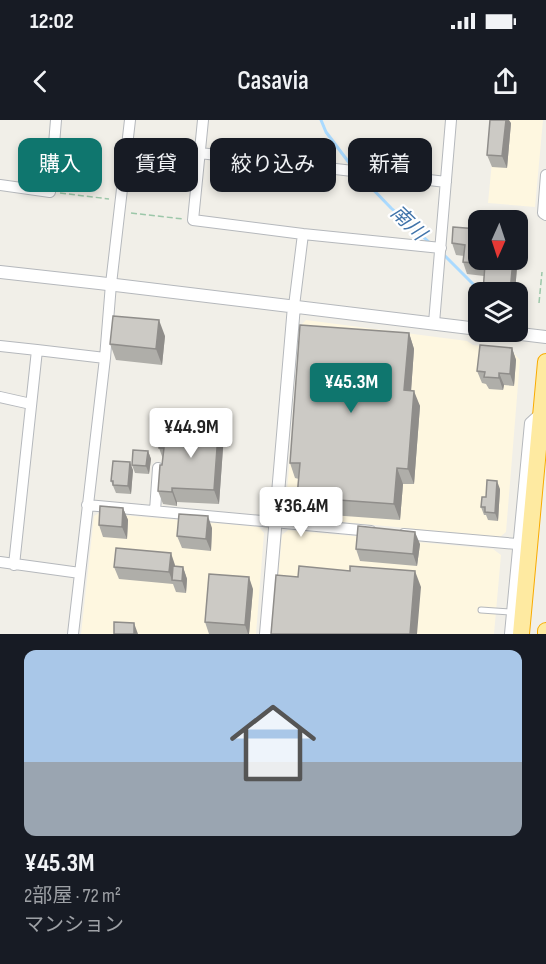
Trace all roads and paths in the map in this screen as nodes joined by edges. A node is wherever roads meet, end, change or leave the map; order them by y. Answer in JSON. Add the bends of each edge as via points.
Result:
{"nodes":[{"id":1,"x":56,"y":120,"type":"edge"},
{"id":2,"x":130,"y":120,"type":"edge"},
{"id":3,"x":203,"y":120,"type":"edge"},
{"id":4,"x":451,"y":120,"type":"edge"},
{"id":5,"x":54,"y":138,"type":"edge"},
{"id":6,"x":200,"y":153,"type":"junction"},
{"id":7,"x":546,"y":175,"type":"edge"},
{"id":8,"x":446,"y":182,"type":"junction"},
{"id":9,"x":0,"y":185,"type":"edge"},
{"id":10,"x":18,"y":188,"type":"edge"},
{"id":11,"x":50,"y":192,"type":"edge"},
{"id":12,"x":111,"y":199,"type":"dead end"},
{"id":13,"x":119,"y":212,"type":"junction"},
{"id":14,"x":546,"y":215,"type":"edge"},
{"id":15,"x":193,"y":220,"type":"junction"},
{"id":16,"x":303,"y":234,"type":"junction"},
{"id":17,"x":441,"y":248,"type":"junction"},
{"id":18,"x":0,"y":272,"type":"edge"},
{"id":19,"x":542,"y":272,"type":"dead end"},
{"id":20,"x":111,"y":284,"type":"junction"},
{"id":21,"x":539,"y":303,"type":"dead end"},
{"id":22,"x":294,"y":306,"type":"junction"},
{"id":23,"x":434,"y":323,"type":"junction"},
{"id":24,"x":468,"y":327,"type":"edge"},
{"id":25,"x":0,"y":346,"type":"edge"},
{"id":26,"x":37,"y":350,"type":"junction"},
{"id":27,"x":105,"y":358,"type":"junction"},
{"id":28,"x":546,"y":362,"type":"edge"},
{"id":29,"x":0,"y":397,"type":"edge"},
{"id":30,"x":31,"y":404,"type":"junction"},
{"id":31,"x":541,"y":413,"type":"junction"},
{"id":32,"x":158,"y":468,"type":"edge"},
{"id":33,"x":87,"y":505,"type":"junction"},
{"id":34,"x":155,"y":511,"type":"junction"},
{"id":35,"x":276,"y":522,"type":"junction"},
{"id":36,"x":382,"y":532,"type":"edge"},
{"id":37,"x":394,"y":533,"type":"edge"},
{"id":38,"x":517,"y":544,"type":"junction"},
{"id":39,"x":0,"y":562,"type":"edge"},
{"id":40,"x":14,"y":565,"type":"junction"},
{"id":41,"x":80,"y":573,"type":"junction"},
{"id":42,"x":481,"y":610,"type":"dead end"},
{"id":43,"x":511,"y":612,"type":"junction"},
{"id":44,"x":73,"y":634,"type":"edge"},
{"id":45,"x":266,"y":634,"type":"edge"},
{"id":46,"x":510,"y":634,"type":"edge"},
{"id":47,"x":521,"y":634,"type":"edge"}],
"edges":[{"from":1,"to":5,"type":"street"},
{"from":2,"to":13,"type":"street"},
{"from":3,"to":6,"type":"street"},
{"from":4,"to":8,"type":"street"},
{"from":6,"to":8,"type":"street"},
{"from":6,"to":15,"type":"street"},
{"from":7,"to":14,"type":"street"},
{"from":8,"to":17,"type":"street"},
{"from":9,"to":10,"type":"street"},
{"from":11,"to":12,"type":"path"},
{"from":13,"to":15,"type":"path"},
{"from":13,"to":20,"type":"street"},
{"from":15,"to":16,"type":"street"},
{"from":16,"to":17,"type":"street"},
{"from":16,"to":22,"type":"street"},
{"from":17,"to":23,"type":"street"},
{"from":18,"to":20,"type":"street"},
{"from":19,"to":21,"type":"path"},
{"from":20,"to":22,"type":"street"},
{"from":20,"to":27,"type":"street"},
{"from":22,"to":23,"type":"street"},
{"from":22,"to":35,"type":"street"},
{"from":23,"to":24,"type":"street"},
{"from":25,"to":26,"type":"street"},
{"from":26,"to":27,"type":"street"},
{"from":26,"to":30,"type":"street"},
{"from":27,"to":33,"type":"street"},
{"from":28,"to":31,"type":"highway"},
{"from":29,"to":30,"type":"street"},
{"from":30,"to":40,"type":"street"},
{"from":31,"to":38,"type":"street","via":[[530,423]]},
{"from":31,"to":47,"type":"highway"},
{"from":32,"to":34,"type":"street"},
{"from":33,"to":34,"type":"street"},
{"from":33,"to":41,"type":"street"},
{"from":34,"to":35,"type":"street"},
{"from":35,"to":36,"type":"street"},
{"from":35,"to":45,"type":"street"},
{"from":37,"to":38,"type":"street"},
{"from":38,"to":43,"type":"street"},
{"from":39,"to":40,"type":"street"},
{"from":40,"to":41,"type":"street"},
{"from":41,"to":44,"type":"street"},
{"from":42,"to":43,"type":"lane"},
{"from":43,"to":46,"type":"street"}]}
